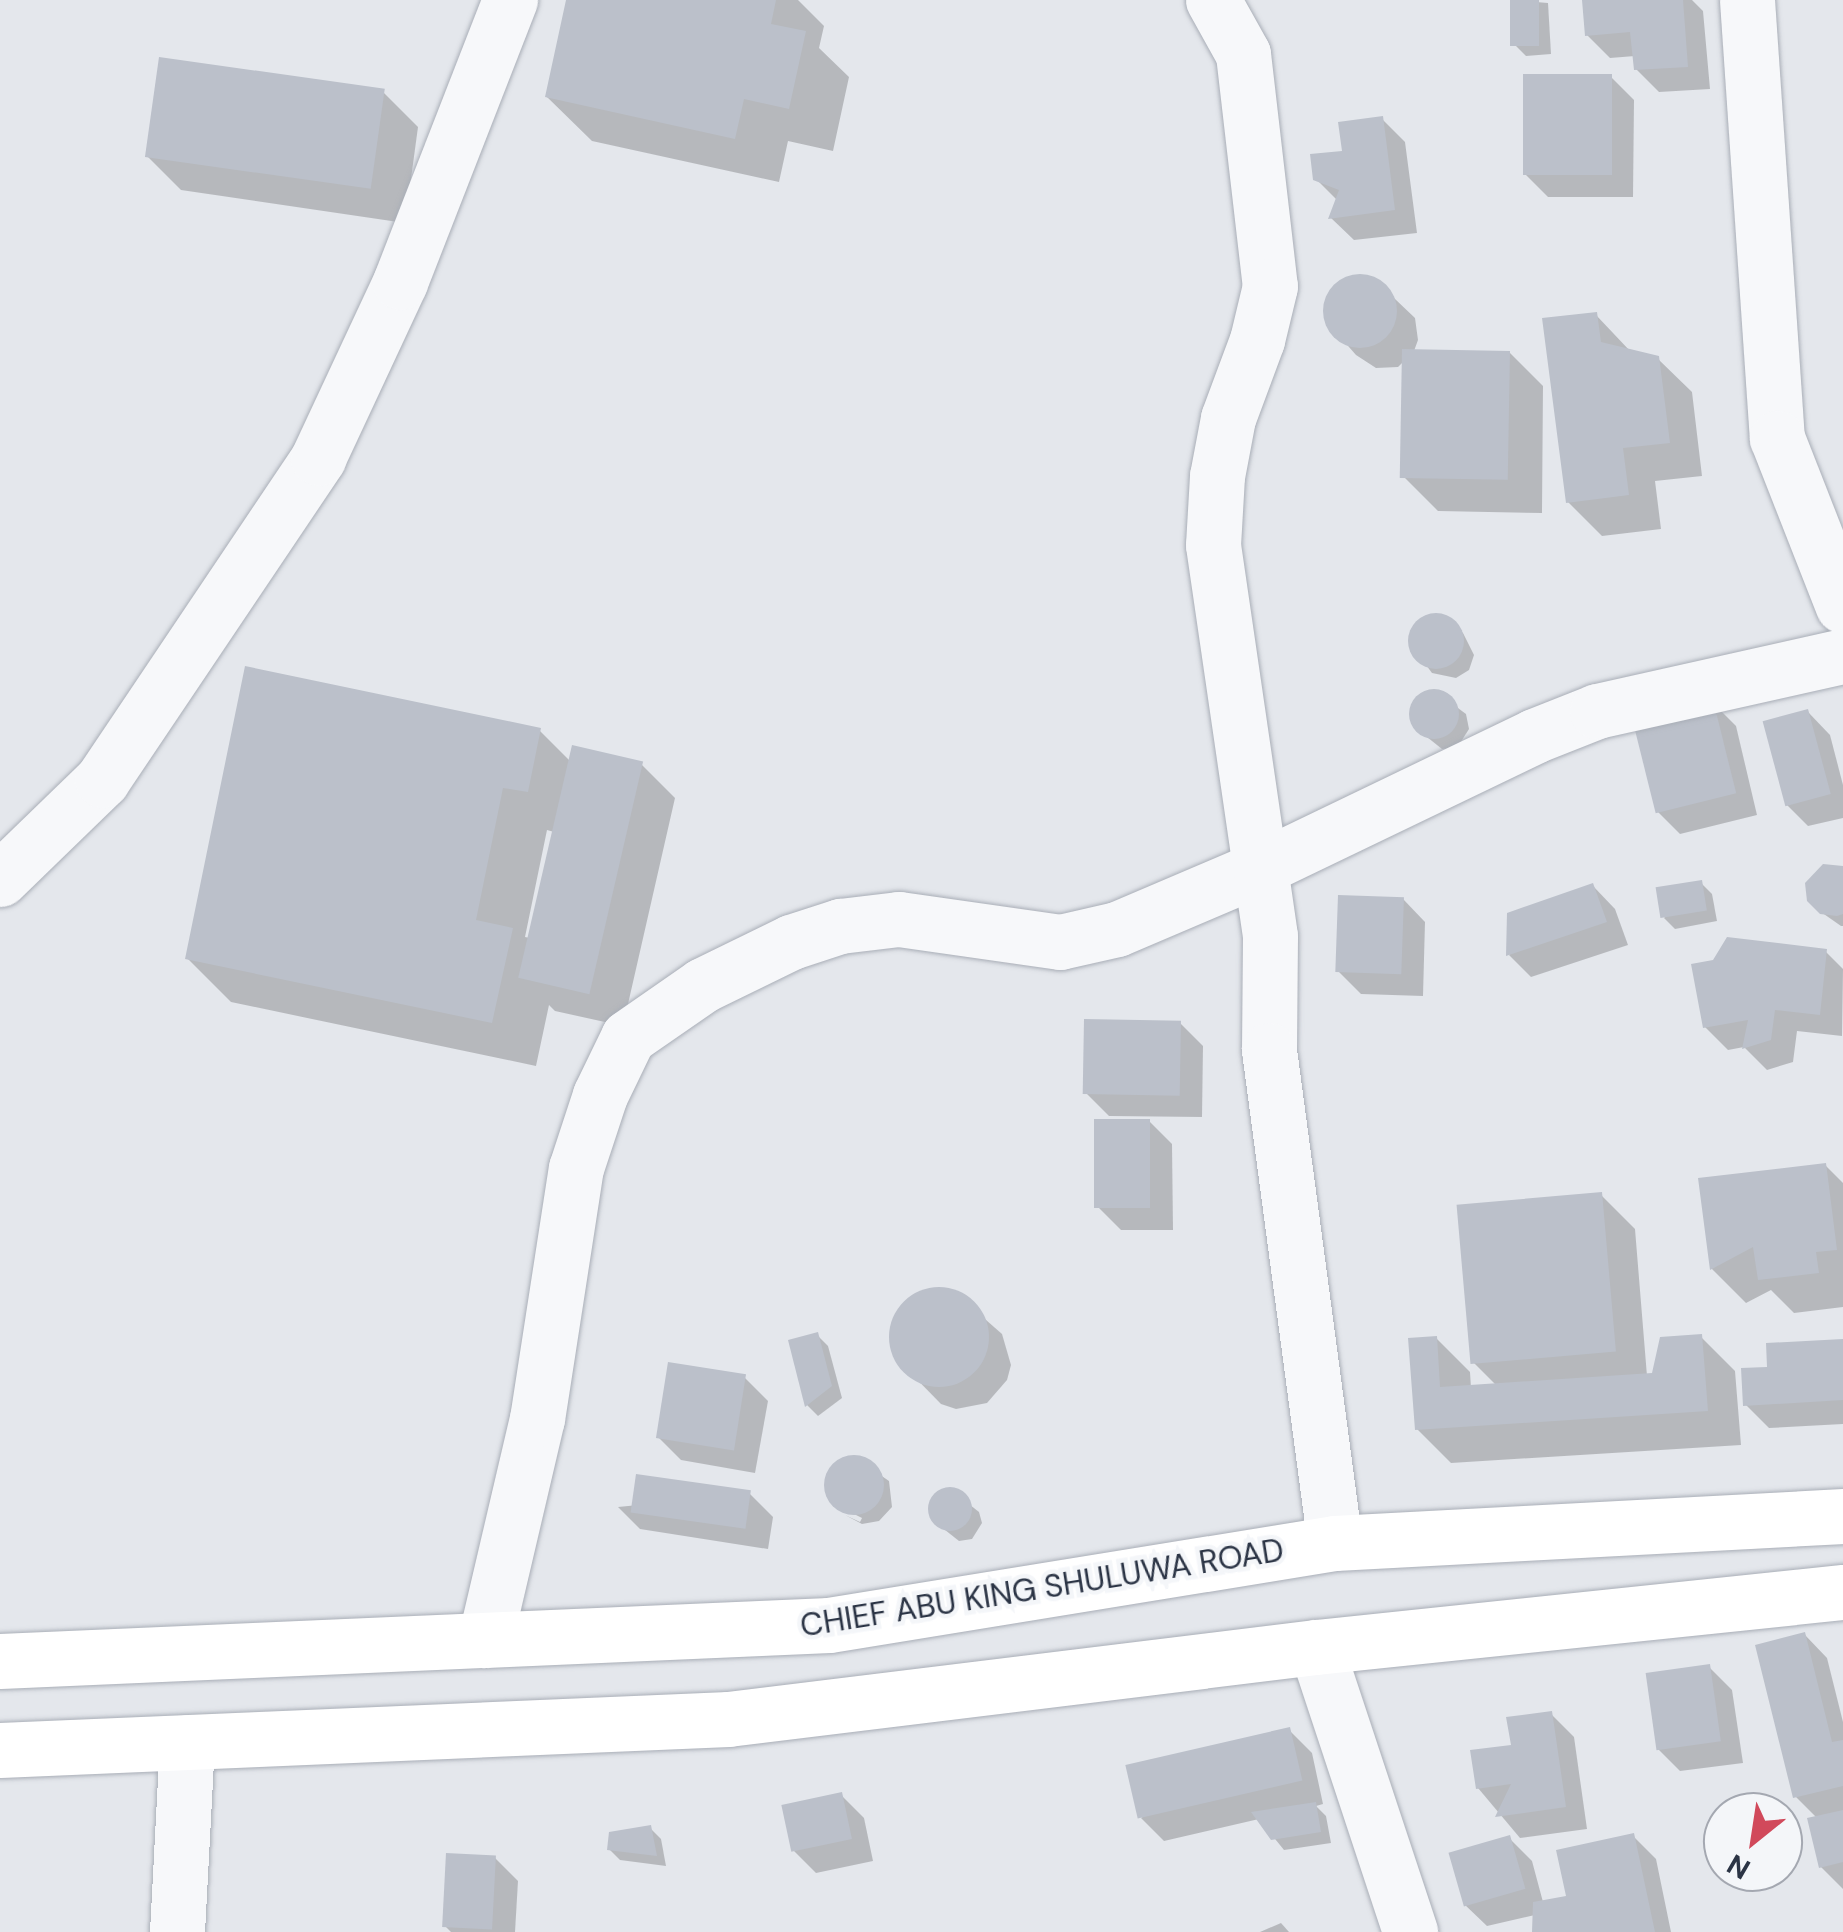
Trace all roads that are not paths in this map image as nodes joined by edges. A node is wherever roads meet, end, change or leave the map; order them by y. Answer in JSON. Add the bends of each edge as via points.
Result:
{"nodes":[{"id":1,"x":510,"y":0,"type":"edge"},
{"id":2,"x":1213,"y":0,"type":"edge"},
{"id":3,"x":1747,"y":0,"type":"edge"},
{"id":4,"x":1843,"y":606,"type":"edge"},
{"id":5,"x":1843,"y":656,"type":"edge"},
{"id":6,"x":1260,"y":868,"type":"junction"},
{"id":7,"x":0,"y":879,"type":"edge"},
{"id":8,"x":1843,"y":1516,"type":"edge"},
{"id":9,"x":1335,"y":1543,"type":"junction"},
{"id":10,"x":1843,"y":1592,"type":"edge"},
{"id":11,"x":485,"y":1640,"type":"junction"},
{"id":12,"x":1316,"y":1647,"type":"junction"},
{"id":13,"x":0,"y":1661,"type":"edge"},
{"id":14,"x":187,"y":1742,"type":"junction"},
{"id":15,"x":0,"y":1750,"type":"edge"},
{"id":16,"x":177,"y":1932,"type":"edge"},
{"id":17,"x":1410,"y":1932,"type":"edge"}],
"edges":[{"from":1,"to":7,"type":"street","via":[[400,282],[318,458],[102,780]]},
{"from":2,"to":6,"type":"street","via":[[1242,54],[1270,286],[1228,418],[1213,545]]},
{"from":3,"to":4,"type":"street","via":[[1778,438]]},
{"from":5,"to":6,"type":"street","via":[[1597,711]]},
{"from":6,"to":9,"type":"street","via":[[1270,936],[1269,1050]]},
{"from":6,"to":11,"type":"street","via":[[1117,929],[1060,942],[899,919],[840,926],[703,985],[628,1038],[576,1168],[537,1420]]},
{"from":8,"to":9,"type":"street","name":"CHIEF ABU KING SHULUWA ROAD"},
{"from":9,"to":11,"type":"street","name":"CHIEF ABU KING SHULUWA ROAD","via":[[828,1625]]},
{"from":10,"to":12,"type":"street"},
{"from":11,"to":13,"type":"street","name":"CHIEF ABU KING SHULUWA ROAD"},
{"from":12,"to":14,"type":"street","via":[[728,1719]]},
{"from":12,"to":17,"type":"street"},
{"from":14,"to":15,"type":"street"},
{"from":14,"to":16,"type":"street"}]}
